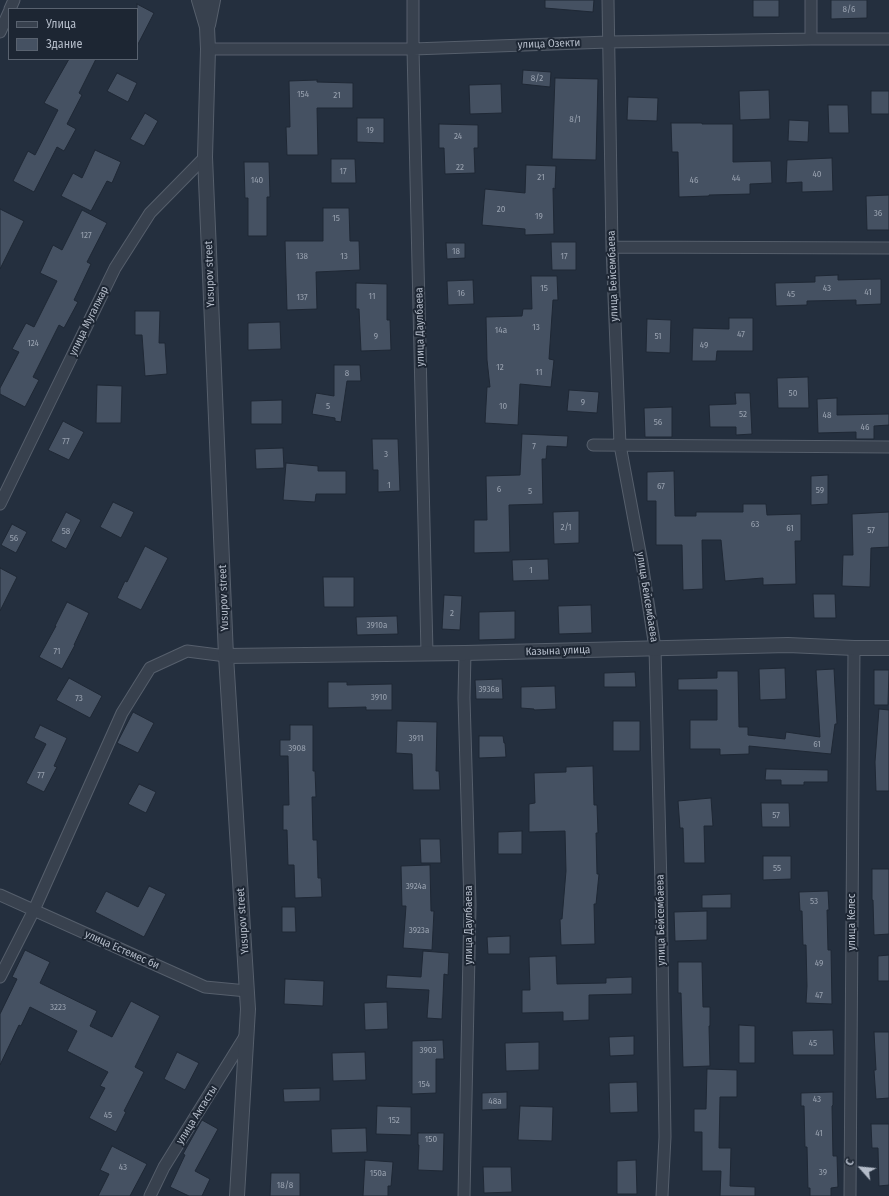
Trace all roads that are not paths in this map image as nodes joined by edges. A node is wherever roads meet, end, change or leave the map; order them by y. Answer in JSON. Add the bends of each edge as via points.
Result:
{"nodes":[{"id":1,"x":200,"y":0,"type":"edge"},
{"id":2,"x":212,"y":0,"type":"edge"},
{"id":3,"x":413,"y":0,"type":"edge"},
{"id":4,"x":608,"y":0,"type":"edge"},
{"id":5,"x":811,"y":0,"type":"edge"},
{"id":6,"x":8,"y":14,"type":"edge"},
{"id":7,"x":208,"y":27,"type":"junction"},
{"id":8,"x":0,"y":32,"type":"edge"},
{"id":9,"x":811,"y":39,"type":"junction"},
{"id":10,"x":889,"y":39,"type":"edge"},
{"id":11,"x":608,"y":42,"type":"junction"},
{"id":12,"x":208,"y":49,"type":"junction"},
{"id":13,"x":413,"y":49,"type":"junction"},
{"id":14,"x":206,"y":157,"type":"junction"},
{"id":15,"x":612,"y":247,"type":"junction"},
{"id":16,"x":889,"y":248,"type":"edge"},
{"id":17,"x":593,"y":445,"type":"dead end"},
{"id":18,"x":620,"y":445,"type":"junction"},
{"id":19,"x":889,"y":447,"type":"edge"},
{"id":20,"x":0,"y":504,"type":"edge"},
{"id":21,"x":655,"y":648,"type":"junction"},
{"id":22,"x":854,"y":648,"type":"junction"},
{"id":23,"x":889,"y":648,"type":"edge"},
{"id":24,"x":465,"y":653,"type":"junction"},
{"id":25,"x":427,"y":654,"type":"junction"},
{"id":26,"x":226,"y":656,"type":"junction"},
{"id":27,"x":0,"y":895,"type":"edge"},
{"id":28,"x":34,"y":910,"type":"junction"},
{"id":29,"x":0,"y":977,"type":"edge"},
{"id":30,"x":247,"y":990,"type":"junction"},
{"id":31,"x":247,"y":1035,"type":"junction"},
{"id":32,"x":150,"y":1196,"type":"edge"},
{"id":33,"x":237,"y":1196,"type":"edge"},
{"id":34,"x":464,"y":1196,"type":"edge"},
{"id":35,"x":662,"y":1196,"type":"edge"},
{"id":36,"x":850,"y":1196,"type":"edge"}],
"edges":[{"from":1,"to":7,"type":"street","name":"Yusupov street"},
{"from":2,"to":7,"type":"street"},
{"from":3,"to":13,"type":"street","name":"улица Даулбаева"},
{"from":4,"to":11,"type":"street","name":"улица Бейсембаева"},
{"from":5,"to":9,"type":"street"},
{"from":6,"to":8,"type":"street"},
{"from":7,"to":12,"type":"street","name":"Yusupov street"},
{"from":9,"to":10,"type":"street","name":"улица Озекти"},
{"from":9,"to":11,"type":"street","name":"улица Озекти"},
{"from":11,"to":13,"type":"street","name":"улица Озекти"},
{"from":11,"to":15,"type":"street","name":"улица Бейсембаева"},
{"from":12,"to":13,"type":"street","name":"улица Озекти"},
{"from":12,"to":14,"type":"street","name":"Yusupov street"},
{"from":13,"to":25,"type":"street","name":"улица Даулбаева"},
{"from":14,"to":20,"type":"street","name":"улица Мугалжар","via":[[150,213],[115,268]]},
{"from":14,"to":26,"type":"street","name":"Yusupov street"},
{"from":15,"to":16,"type":"street"},
{"from":15,"to":18,"type":"street","name":"улица Бейсембаева"},
{"from":17,"to":18,"type":"street"},
{"from":18,"to":19,"type":"street"},
{"from":18,"to":21,"type":"street","name":"улица Бейсембаева"},
{"from":21,"to":22,"type":"street","name":"Казына улица","via":[[788,645]]},
{"from":21,"to":24,"type":"street","name":"Казына улица"},
{"from":21,"to":35,"type":"street","name":"улица Бейсембаева","via":[[665,1137]]},
{"from":22,"to":23,"type":"street","name":"Казына улица"},
{"from":22,"to":36,"type":"street","name":"улица Келес"},
{"from":24,"to":25,"type":"street","name":"Казына улица"},
{"from":24,"to":34,"type":"street","name":"улица Даулбаева","via":[[470,905]]},
{"from":25,"to":26,"type":"street","name":"Казына улица"},
{"from":26,"to":28,"type":"street","via":[[187,651],[150,668],[122,712]]},
{"from":26,"to":30,"type":"street","name":"Yusupov street"},
{"from":27,"to":28,"type":"street","name":"улица Естемес би"},
{"from":28,"to":29,"type":"street"},
{"from":28,"to":30,"type":"street","name":"улица Естемес би","via":[[206,988]]},
{"from":30,"to":31,"type":"street","name":"Yusupov street"},
{"from":31,"to":32,"type":"street","name":"улица Актасты","via":[[164,1167]]},
{"from":31,"to":33,"type":"street","name":"Yusupov street"}]}
